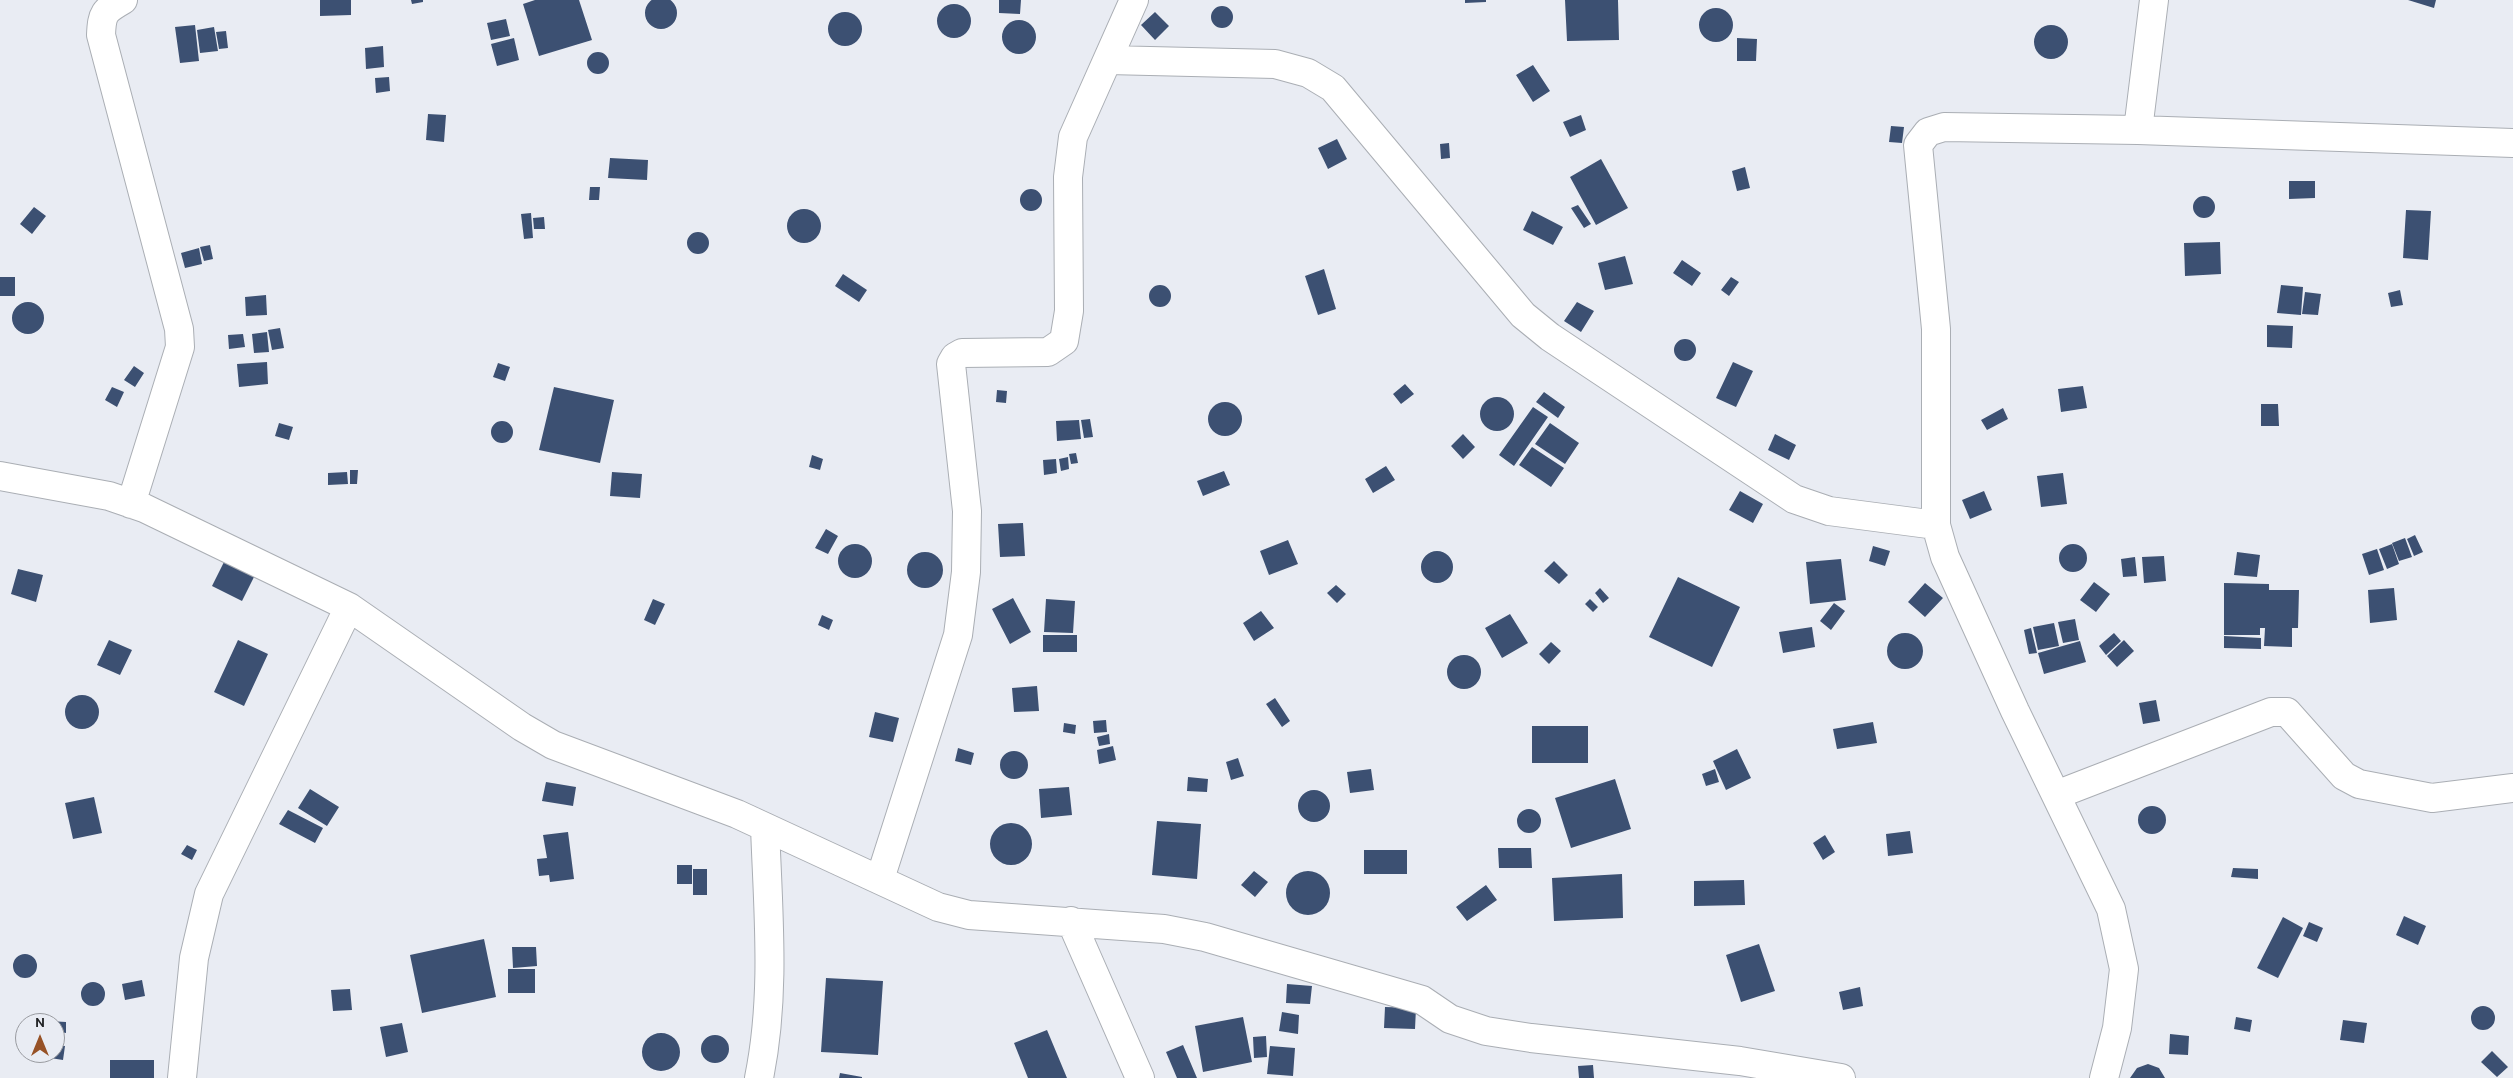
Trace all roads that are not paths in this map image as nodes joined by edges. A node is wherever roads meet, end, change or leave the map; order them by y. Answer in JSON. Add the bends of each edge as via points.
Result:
{"nodes":[{"id":1,"x":123,"y":0,"type":"edge"},
{"id":2,"x":1134,"y":0,"type":"edge"},
{"id":3,"x":2154,"y":0,"type":"edge"},
{"id":4,"x":1108,"y":60,"type":"junction"},
{"id":5,"x":2138,"y":130,"type":"junction"},
{"id":6,"x":2513,"y":143,"type":"edge"},
{"id":7,"x":0,"y":476,"type":"edge"},
{"id":8,"x":131,"y":504,"type":"junction"},
{"id":9,"x":1936,"y":525,"type":"junction"},
{"id":10,"x":348,"y":607,"type":"junction"},
{"id":11,"x":2513,"y":788,"type":"edge"},
{"id":12,"x":2056,"y":795,"type":"junction"},
{"id":13,"x":765,"y":827,"type":"junction"},
{"id":14,"x":880,"y":879,"type":"junction"},
{"id":15,"x":1071,"y":921,"type":"junction"},
{"id":16,"x":182,"y":1078,"type":"edge"},
{"id":17,"x":759,"y":1078,"type":"edge"},
{"id":18,"x":1140,"y":1078,"type":"edge"},
{"id":19,"x":1841,"y":1078,"type":"edge"},
{"id":20,"x":2104,"y":1078,"type":"edge"}],
"edges":[{"from":1,"to":8,"type":"street","via":[[106,9],[101,35],[179,329],[180,347]]},
{"from":2,"to":4,"type":"street"},
{"from":3,"to":5,"type":"street"},
{"from":4,"to":9,"type":"street","via":[[1275,64],[1308,73],[1333,88],[1523,314],[1550,337],[1794,499],[1829,511]]},
{"from":4,"to":14,"type":"street","via":[[1073,137],[1068,177],[1069,312],[1064,340],[1048,352],[962,353],[951,364],[967,511],[966,572],[958,635]]},
{"from":5,"to":6,"type":"street"},
{"from":5,"to":9,"type":"street","via":[[1944,127],[1928,132],[1918,145],[1936,329]]},
{"from":7,"to":8,"type":"street","via":[[109,496]]},
{"from":8,"to":10,"type":"street"},
{"from":9,"to":12,"type":"street","via":[[1950,566]]},
{"from":10,"to":13,"type":"street","via":[[553,745]]},
{"from":10,"to":16,"type":"street","via":[[209,894],[194,958]]},
{"from":11,"to":12,"type":"street","via":[[2432,798],[2359,784],[2344,776],[2287,712],[2271,712]]},
{"from":12,"to":20,"type":"street","via":[[2111,909],[2124,969],[2117,1028]]},
{"from":13,"to":14,"type":"street"},
{"from":13,"to":17,"type":"street","via":[[771,992]]},
{"from":14,"to":15,"type":"street","via":[[938,906],[969,914]]},
{"from":15,"to":18,"type":"street"},
{"from":15,"to":19,"type":"street","via":[[1164,929],[1205,937],[1422,1000],[1450,1019],[1486,1031],[1740,1061]]}]}
